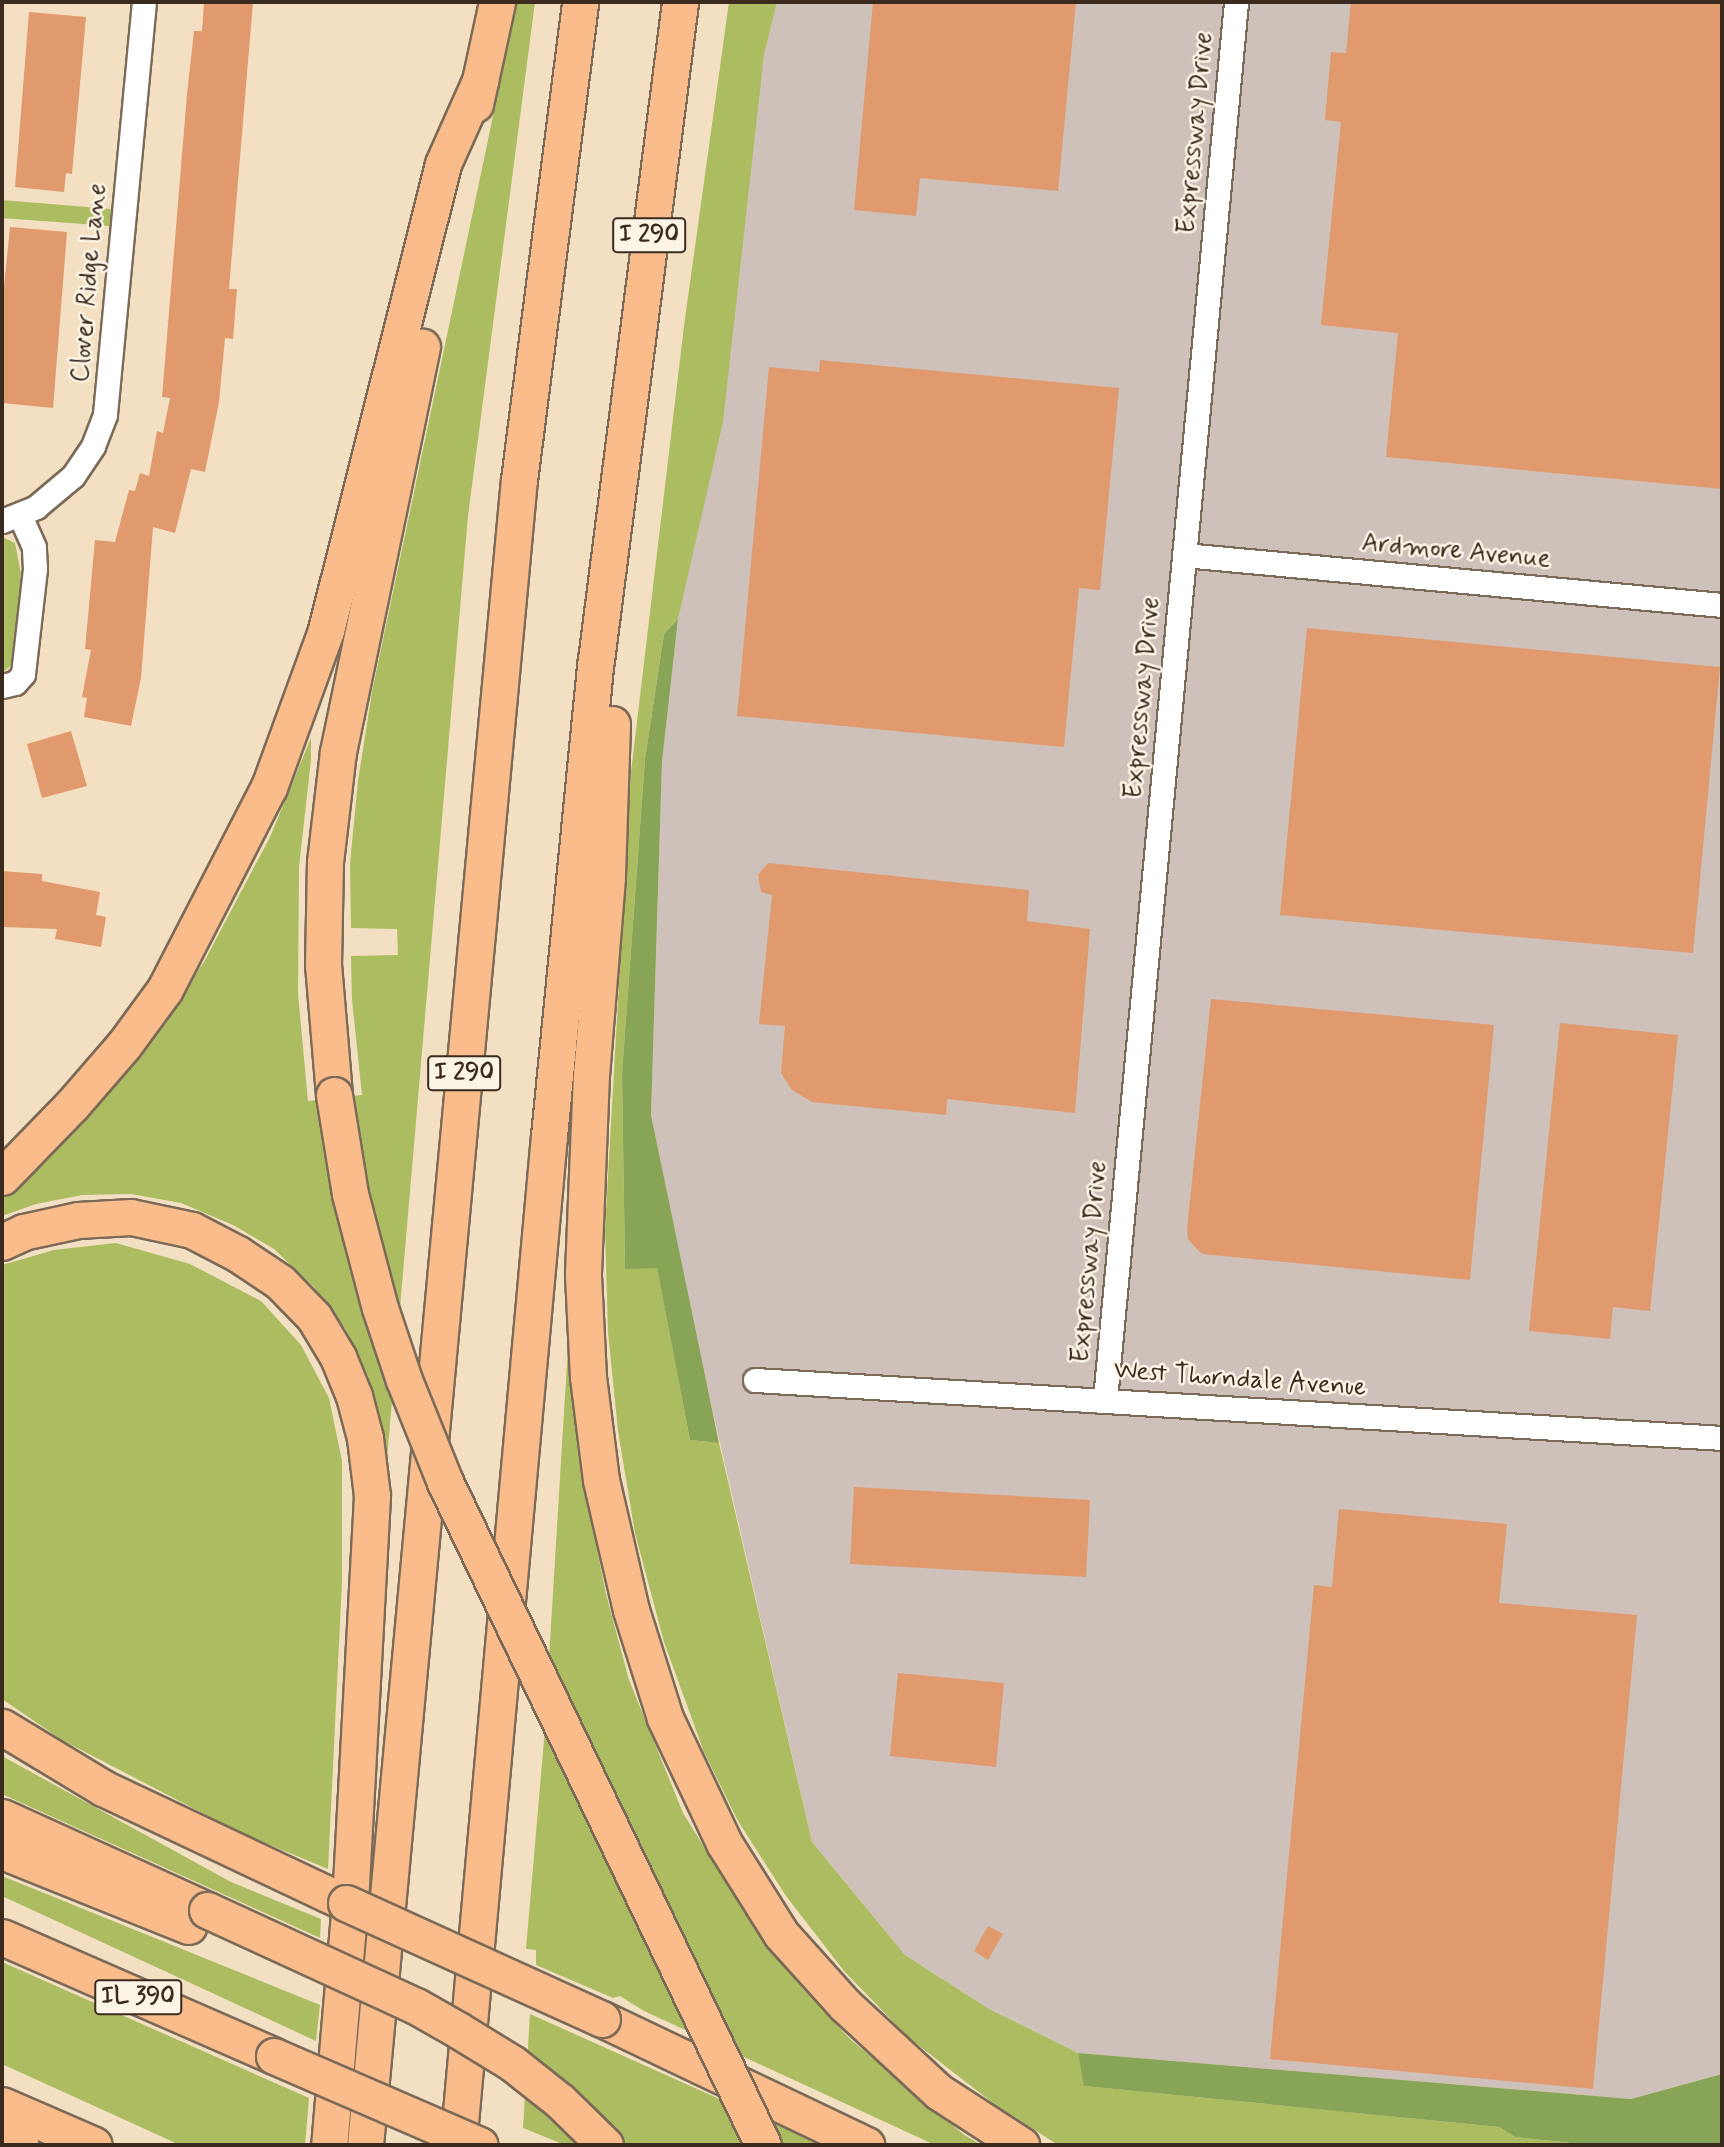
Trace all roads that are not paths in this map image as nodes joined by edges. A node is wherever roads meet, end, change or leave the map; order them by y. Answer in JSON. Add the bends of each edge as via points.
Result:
{"nodes":[{"id":1,"x":144,"y":2,"type":"edge"},
{"id":2,"x":497,"y":2,"type":"edge"},
{"id":3,"x":580,"y":2,"type":"edge"},
{"id":4,"x":680,"y":2,"type":"edge"},
{"id":5,"x":1236,"y":2,"type":"edge"},
{"id":6,"x":480,"y":82,"type":"junction"},
{"id":7,"x":620,"y":468,"type":"junction"},
{"id":8,"x":11,"y":518,"type":"edge"},
{"id":9,"x":1184,"y":555,"type":"junction"},
{"id":10,"x":1722,"y":605,"type":"edge"},
{"id":11,"x":2,"y":687,"type":"edge"},
{"id":12,"x":189,"y":940,"type":"junction"},
{"id":13,"x":2,"y":1146,"type":"edge"},
{"id":14,"x":2,"y":1177,"type":"edge"},
{"id":15,"x":2,"y":1242,"type":"edge"},
{"id":16,"x":755,"y":1380,"type":"dead end"},
{"id":17,"x":1105,"y":1399,"type":"junction"},
{"id":18,"x":1722,"y":1438,"type":"edge"},
{"id":19,"x":2,"y":1727,"type":"edge"},
{"id":20,"x":2,"y":1817,"type":"edge"},
{"id":21,"x":488,"y":1828,"type":"junction"},
{"id":22,"x":2,"y":1851,"type":"edge"},
{"id":23,"x":198,"y":1918,"type":"junction"},
{"id":24,"x":2,"y":1937,"type":"edge"},
{"id":25,"x":2,"y":2105,"type":"edge"},
{"id":26,"x":2,"y":2135,"type":"edge"},
{"id":27,"x":21,"y":2145,"type":"edge"},
{"id":28,"x":94,"y":2145,"type":"edge"},
{"id":29,"x":329,"y":2145,"type":"edge"},
{"id":30,"x":365,"y":2145,"type":"edge"},
{"id":31,"x":458,"y":2145,"type":"edge"},
{"id":32,"x":475,"y":2145,"type":"edge"},
{"id":33,"x":480,"y":2145,"type":"edge"},
{"id":34,"x":587,"y":2145,"type":"edge"},
{"id":35,"x":605,"y":2145,"type":"edge"},
{"id":36,"x":763,"y":2145,"type":"edge"},
{"id":37,"x":866,"y":2145,"type":"edge"},
{"id":38,"x":1021,"y":2145,"type":"edge"}],
"edges":[{"from":1,"to":8,"type":"street","name":"Clover Ridge Lane","via":[[106,414],[93,446],[73,476],[45,501]]},
{"from":2,"to":6,"type":"highway"},
{"from":3,"to":30,"type":"highway","number":"I 290","via":[[519,480]]},
{"from":4,"to":7,"type":"highway","number":"I 290"},
{"from":5,"to":9,"type":"street","name":"Expressway Drive"},
{"from":6,"to":12,"type":"highway","via":[[443,164],[326,630],[269,787]]},
{"from":6,"to":36,"type":"highway","bridge":true,"via":[[403,428],[338,752],[324,862],[323,965],[334,1095],[350,1194],[380,1308],[445,1482]]},
{"from":7,"to":21,"type":"highway","number":"I 290","via":[[596,660],[549,1136]]},
{"from":7,"to":38,"type":"highway","via":[[607,877],[591,1074],[583,1275],[588,1377],[601,1480],[631,1610],[665,1718],[724,1843],[781,1934],[845,2005],[939,2092]]},
{"from":8,"to":11,"type":"street","via":[[34,547],[35,569],[23,674]]},
{"from":9,"to":10,"type":"street","name":"Ardmore Avenue"},
{"from":9,"to":17,"type":"street","name":"Expressway Drive"},
{"from":12,"to":13,"type":"highway","via":[[76,1074]]},
{"from":12,"to":14,"type":"highway","via":[[165,989],[124,1045]]},
{"from":15,"to":29,"type":"highway","via":[[23,1231],[78,1220],[131,1217],[192,1230],[280,1282],[314,1317],[354,1396],[372,1496],[350,1902]]},
{"from":16,"to":17,"type":"street","name":"West Thorndale Avenue"},
{"from":17,"to":18,"type":"street","name":"West Thorndale Avenue"},
{"from":19,"to":37,"type":"highway","bridge":true,"via":[[103,1788],[270,1869]]},
{"from":20,"to":23,"type":"highway"},
{"from":21,"to":31,"type":"highway","number":"I 290"},
{"from":21,"to":32,"type":"highway"},
{"from":22,"to":23,"type":"highway"},
{"from":23,"to":34,"type":"highway","via":[[453,2043],[505,2076]]},
{"from":23,"to":35,"type":"highway","bridge":true,"via":[[416,2006],[458,2029],[512,2063]]},
{"from":24,"to":33,"type":"highway","number":"IL 390","bridge":true},
{"from":25,"to":28,"type":"highway"},
{"from":26,"to":27,"type":"highway"}]}
